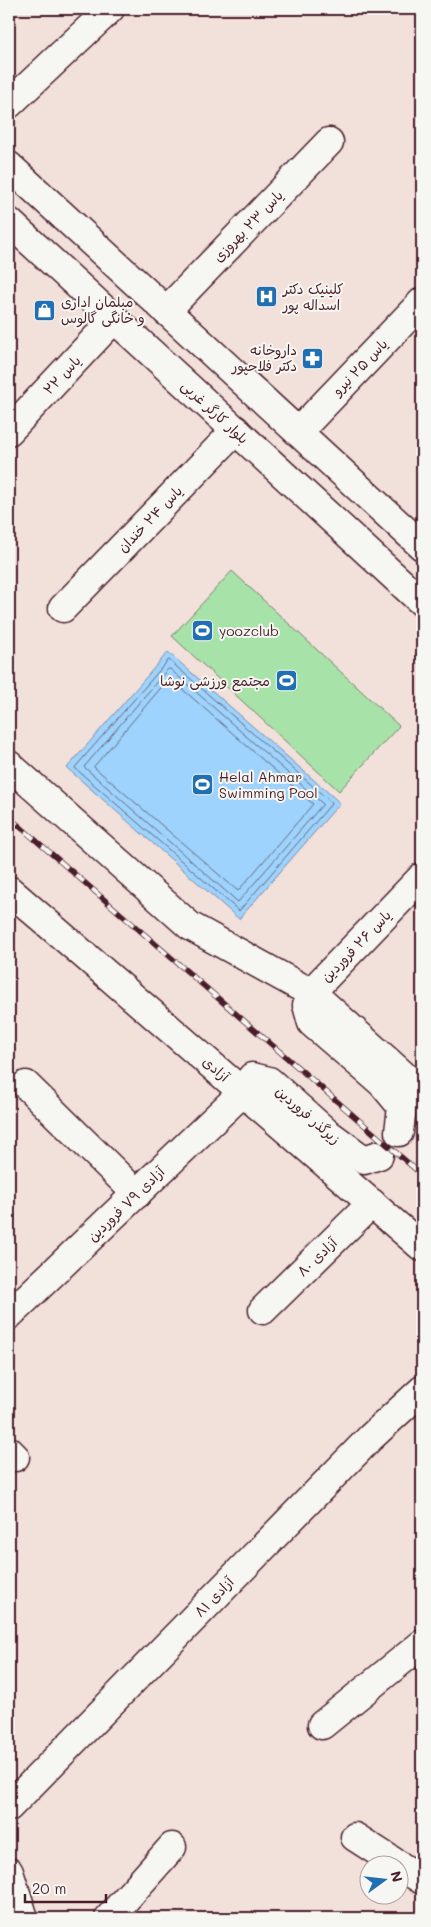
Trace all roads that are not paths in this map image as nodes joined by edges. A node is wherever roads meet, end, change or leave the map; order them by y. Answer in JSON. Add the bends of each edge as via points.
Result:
{"nodes":[{"id":1,"x":110,"y":9,"type":"edge"},
{"id":2,"x":9,"y":104,"type":"edge"},
{"id":3,"x":329,"y":142,"type":"dead end"},
{"id":4,"x":9,"y":166,"type":"edge"},
{"id":5,"x":9,"y":222,"type":"edge"},
{"id":6,"x":422,"y":302,"type":"edge"},
{"id":7,"x":166,"y":311,"type":"junction"},
{"id":8,"x":114,"y":319,"type":"junction"},
{"id":9,"x":236,"y":430,"type":"junction"},
{"id":10,"x":9,"y":431,"type":"edge"},
{"id":11,"x":298,"y":432,"type":"junction"},
{"id":12,"x":422,"y":546,"type":"edge"},
{"id":13,"x":422,"y":602,"type":"edge"},
{"id":14,"x":64,"y":608,"type":"dead end"},
{"id":15,"x":9,"y":765,"type":"edge"},
{"id":16,"x":422,"y":877,"type":"edge"},
{"id":17,"x":9,"y":890,"type":"edge"},
{"id":18,"x":313,"y":994,"type":"junction"},
{"id":19,"x":26,"y":1085,"type":"dead end"},
{"id":20,"x":243,"y":1092,"type":"junction"},
{"id":21,"x":422,"y":1092,"type":"edge"},
{"id":22,"x":399,"y":1132,"type":"dead end"},
{"id":23,"x":379,"y":1155,"type":"dead end"},
{"id":24,"x":137,"y":1194,"type":"junction"},
{"id":25,"x":372,"y":1203,"type":"junction"},
{"id":26,"x":422,"y":1247,"type":"edge"},
{"id":27,"x":263,"y":1310,"type":"dead end"},
{"id":28,"x":9,"y":1316,"type":"edge"},
{"id":29,"x":422,"y":1390,"type":"edge"},
{"id":30,"x":422,"y":1644,"type":"edge"},
{"id":31,"x":322,"y":1725,"type":"dead end"},
{"id":32,"x":9,"y":1807,"type":"edge"},
{"id":33,"x":354,"y":1837,"type":"dead end"},
{"id":34,"x":172,"y":1847,"type":"dead end"},
{"id":35,"x":9,"y":1872,"type":"edge"},
{"id":36,"x":422,"y":1880,"type":"edge"},
{"id":37,"x":24,"y":1918,"type":"edge"},
{"id":38,"x":109,"y":1918,"type":"edge"}],
"edges":[{"from":1,"to":2,"type":"street"},
{"from":3,"to":7,"type":"street","name":"یاس ۲۳ بهروزی"},
{"from":4,"to":7,"type":"street"},
{"from":5,"to":8,"type":"street","name":"بلوار کارگر غربی"},
{"from":6,"to":11,"type":"street","name":"یاس ۲۵ نیرو"},
{"from":7,"to":11,"type":"street"},
{"from":8,"to":9,"type":"street","name":"بلوار کارگر غربی"},
{"from":8,"to":10,"type":"street","name":"یاس ۲۲"},
{"from":9,"to":13,"type":"street","name":"بلوار کارگر غربی"},
{"from":9,"to":14,"type":"street","name":"یاس ۲۴ خندان"},
{"from":11,"to":12,"type":"street"},
{"from":15,"to":18,"type":"street","via":[[190,926]]},
{"from":16,"to":18,"type":"street","name":"یاس ۲۶ فروردین","via":[[316,987]]},
{"from":17,"to":20,"type":"street","name":"آزادی"},
{"from":18,"to":21,"type":"street"},
{"from":18,"to":22,"type":"street","name":"یاس ۲۶ فروردین","via":[[307,1006],[312,1023],[382,1083],[402,1107]]},
{"from":19,"to":24,"type":"street"},
{"from":20,"to":23,"type":"street","name":"زیرگذر فروردین","via":[[252,1077],[269,1081],[326,1132],[364,1160]]},
{"from":20,"to":24,"type":"street","name":"آزادی ۷۹ فروردین"},
{"from":20,"to":25,"type":"street","name":"آزادی"},
{"from":24,"to":28,"type":"street","name":"آزادی ۷۹ فروردین"},
{"from":25,"to":26,"type":"street","name":"آزادی"},
{"from":25,"to":27,"type":"street","name":"آزادی ۸۰"},
{"from":29,"to":32,"type":"street","name":"آزادی ۸۱","via":[[370,1438]]},
{"from":30,"to":31,"type":"street"},
{"from":33,"to":36,"type":"street"},
{"from":34,"to":38,"type":"street"},
{"from":35,"to":37,"type":"street"}]}
